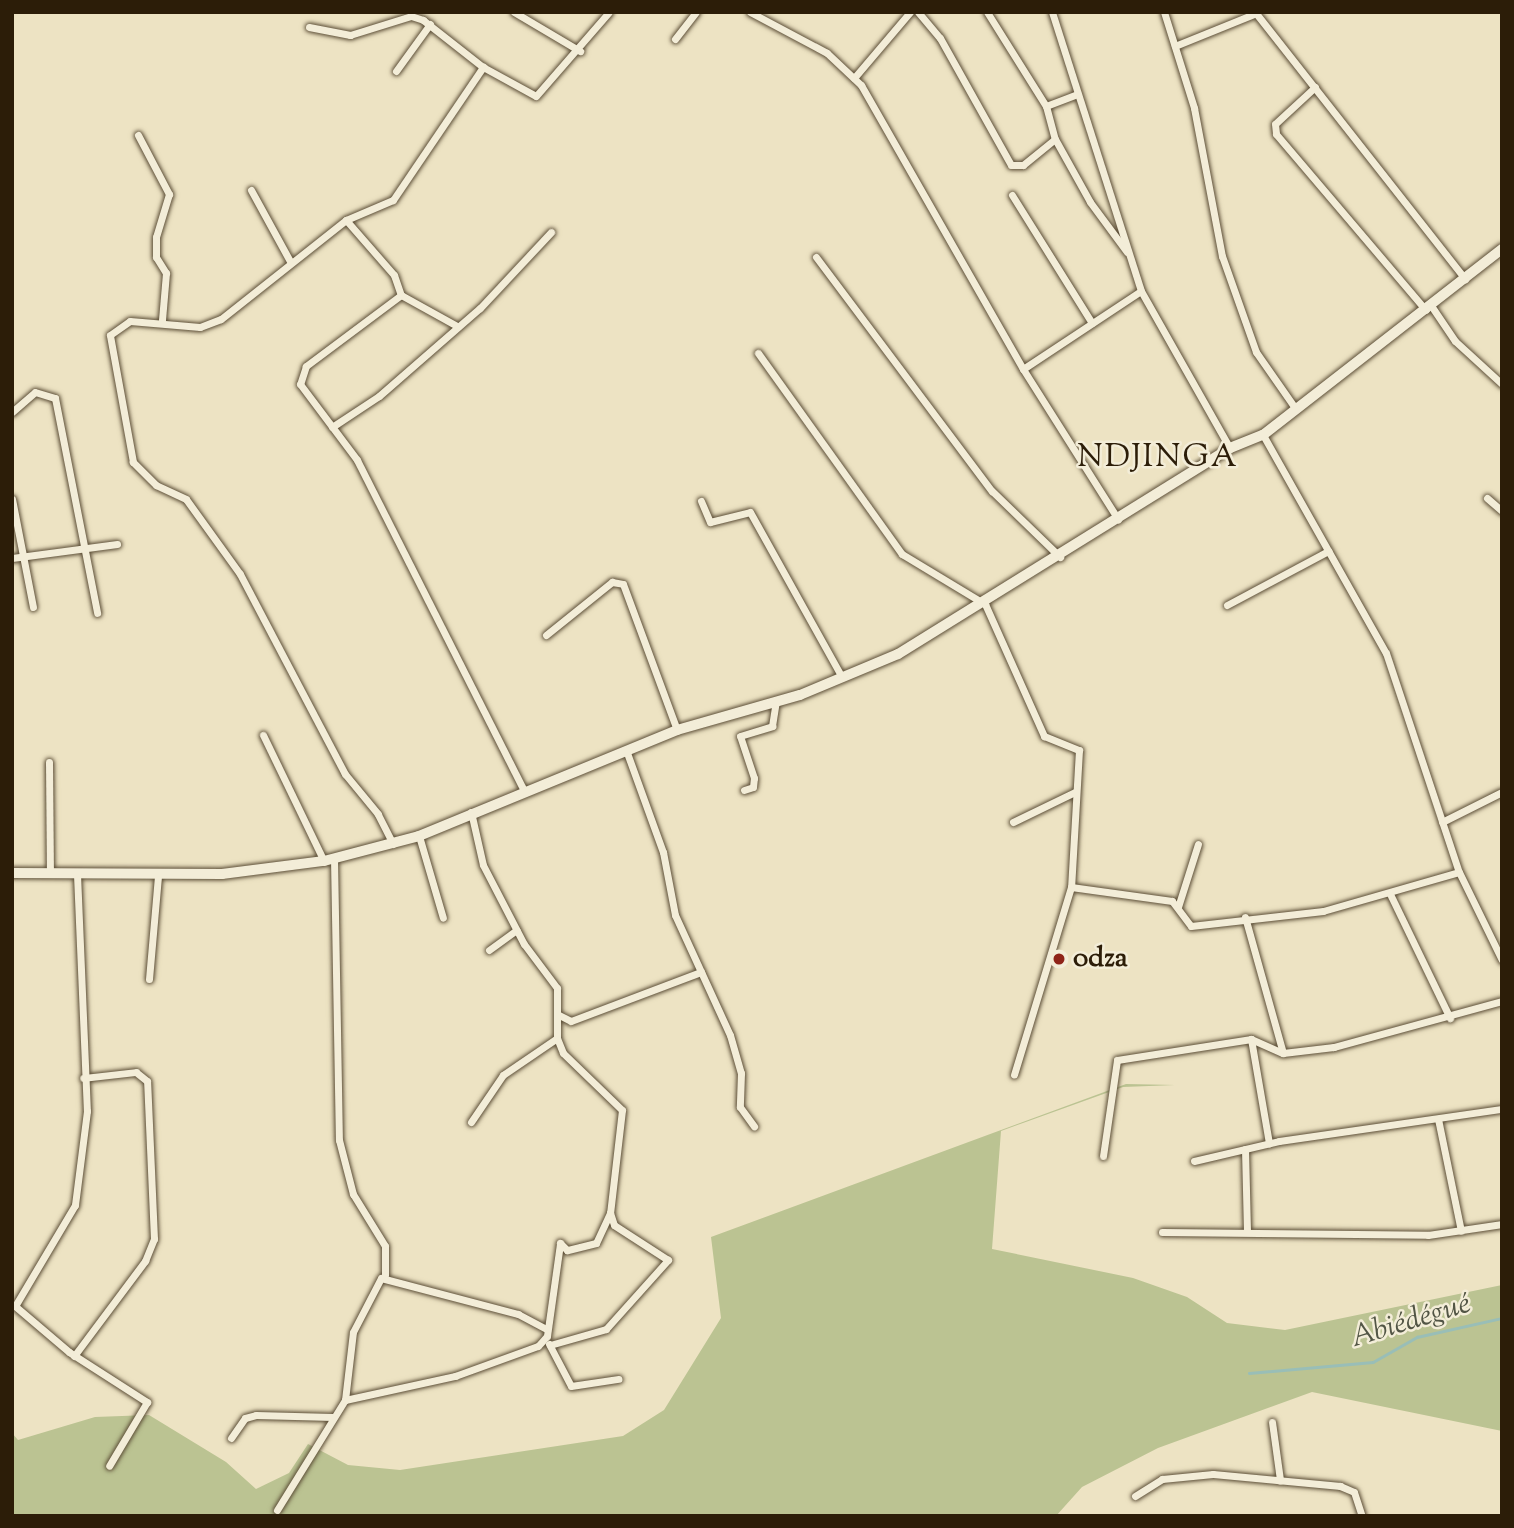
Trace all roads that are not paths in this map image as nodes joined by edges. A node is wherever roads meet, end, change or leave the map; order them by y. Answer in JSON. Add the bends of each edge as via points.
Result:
{"nodes":[{"id":1,"x":514,"y":12,"type":"edge"},
{"id":2,"x":609,"y":12,"type":"edge"},
{"id":3,"x":696,"y":12,"type":"edge"},
{"id":4,"x":750,"y":12,"type":"edge"},
{"id":5,"x":910,"y":12,"type":"edge"},
{"id":6,"x":918,"y":12,"type":"edge"},
{"id":7,"x":987,"y":12,"type":"edge"},
{"id":8,"x":1052,"y":12,"type":"edge"},
{"id":9,"x":1164,"y":12,"type":"edge"},
{"id":10,"x":1254,"y":13,"type":"edge"},
{"id":11,"x":430,"y":24,"type":"junction"},
{"id":12,"x":309,"y":27,"type":"dead end"},
{"id":13,"x":675,"y":39,"type":"dead end"},
{"id":14,"x":1175,"y":46,"type":"junction"},
{"id":15,"x":580,"y":51,"type":"junction"},
{"id":16,"x":483,"y":67,"type":"junction"},
{"id":17,"x":396,"y":71,"type":"dead end"},
{"id":18,"x":854,"y":78,"type":"junction"},
{"id":19,"x":1315,"y":87,"type":"junction"},
{"id":20,"x":1077,"y":94,"type":"junction"},
{"id":21,"x":1046,"y":106,"type":"junction"},
{"id":22,"x":138,"y":135,"type":"dead end"},
{"id":23,"x":1055,"y":139,"type":"junction"},
{"id":24,"x":251,"y":190,"type":"dead end"},
{"id":25,"x":1012,"y":195,"type":"dead end"},
{"id":26,"x":346,"y":220,"type":"junction"},
{"id":27,"x":551,"y":232,"type":"dead end"},
{"id":28,"x":1502,"y":249,"type":"edge"},
{"id":29,"x":816,"y":257,"type":"dead end"},
{"id":30,"x":1131,"y":257,"type":"junction"},
{"id":31,"x":291,"y":263,"type":"junction"},
{"id":32,"x":1465,"y":280,"type":"junction"},
{"id":33,"x":1141,"y":291,"type":"junction"},
{"id":34,"x":401,"y":295,"type":"junction"},
{"id":35,"x":1429,"y":309,"type":"junction"},
{"id":36,"x":162,"y":320,"type":"junction"},
{"id":37,"x":1092,"y":323,"type":"junction"},
{"id":38,"x":457,"y":326,"type":"junction"},
{"id":39,"x":758,"y":353,"type":"dead end"},
{"id":40,"x":1023,"y":369,"type":"junction"},
{"id":41,"x":1502,"y":384,"type":"edge"},
{"id":42,"x":1295,"y":408,"type":"junction"},
{"id":43,"x":12,"y":412,"type":"edge"},
{"id":44,"x":332,"y":427,"type":"junction"},
{"id":45,"x":1263,"y":435,"type":"junction"},
{"id":46,"x":1230,"y":448,"type":"junction"},
{"id":47,"x":1487,"y":498,"type":"dead end"},
{"id":48,"x":12,"y":499,"type":"edge"},
{"id":49,"x":701,"y":501,"type":"dead end"},
{"id":50,"x":1502,"y":511,"type":"edge"},
{"id":51,"x":1120,"y":520,"type":"junction"},
{"id":52,"x":117,"y":544,"type":"dead end"},
{"id":53,"x":82,"y":550,"type":"junction"},
{"id":54,"x":1328,"y":551,"type":"junction"},
{"id":55,"x":12,"y":558,"type":"edge"},
{"id":56,"x":1060,"y":558,"type":"junction"},
{"id":57,"x":27,"y":560,"type":"junction"},
{"id":58,"x":985,"y":604,"type":"junction"},
{"id":59,"x":1227,"y":605,"type":"dead end"},
{"id":60,"x":33,"y":607,"type":"dead end"},
{"id":61,"x":97,"y":613,"type":"dead end"},
{"id":62,"x":546,"y":635,"type":"dead end"},
{"id":63,"x":842,"y":677,"type":"junction"},
{"id":64,"x":776,"y":702,"type":"junction"},
{"id":65,"x":677,"y":730,"type":"junction"},
{"id":66,"x":263,"y":735,"type":"dead end"},
{"id":67,"x":625,"y":749,"type":"junction"},
{"id":68,"x":49,"y":762,"type":"dead end"},
{"id":69,"x":524,"y":790,"type":"junction"},
{"id":70,"x":744,"y":790,"type":"dead end"},
{"id":71,"x":1075,"y":792,"type":"junction"},
{"id":72,"x":1502,"y":792,"type":"edge"},
{"id":73,"x":471,"y":812,"type":"junction"},
{"id":74,"x":1013,"y":822,"type":"dead end"},
{"id":75,"x":1442,"y":822,"type":"junction"},
{"id":76,"x":419,"y":836,"type":"junction"},
{"id":77,"x":393,"y":844,"type":"junction"},
{"id":78,"x":1198,"y":844,"type":"dead end"},
{"id":79,"x":329,"y":859,"type":"junction"},
{"id":80,"x":1459,"y":872,"type":"junction"},
{"id":81,"x":12,"y":873,"type":"edge"},
{"id":82,"x":50,"y":874,"type":"junction"},
{"id":83,"x":77,"y":874,"type":"junction"},
{"id":84,"x":158,"y":876,"type":"junction"},
{"id":85,"x":1071,"y":887,"type":"junction"},
{"id":86,"x":1390,"y":894,"type":"junction"},
{"id":87,"x":1178,"y":907,"type":"junction"},
{"id":88,"x":1245,"y":917,"type":"junction"},
{"id":89,"x":443,"y":918,"type":"dead end"},
{"id":90,"x":517,"y":930,"type":"junction"},
{"id":91,"x":489,"y":950,"type":"dead end"},
{"id":92,"x":1502,"y":960,"type":"edge"},
{"id":93,"x":701,"y":972,"type":"junction"},
{"id":94,"x":149,"y":979,"type":"dead end"},
{"id":95,"x":1502,"y":1001,"type":"edge"},
{"id":96,"x":559,"y":1014,"type":"junction"},
{"id":97,"x":1450,"y":1018,"type":"junction"},
{"id":98,"x":556,"y":1038,"type":"junction"},
{"id":99,"x":1251,"y":1039,"type":"junction"},
{"id":100,"x":1283,"y":1053,"type":"junction"},
{"id":101,"x":1014,"y":1075,"type":"dead end"},
{"id":102,"x":83,"y":1078,"type":"junction"},
{"id":103,"x":1502,"y":1109,"type":"edge"},
{"id":104,"x":1438,"y":1119,"type":"junction"},
{"id":105,"x":471,"y":1122,"type":"dead end"},
{"id":106,"x":754,"y":1126,"type":"dead end"},
{"id":107,"x":1269,"y":1143,"type":"junction"},
{"id":108,"x":1245,"y":1149,"type":"junction"},
{"id":109,"x":1103,"y":1156,"type":"dead end"},
{"id":110,"x":1194,"y":1161,"type":"dead end"},
{"id":111,"x":610,"y":1213,"type":"junction"},
{"id":112,"x":1502,"y":1224,"type":"edge"},
{"id":113,"x":1247,"y":1231,"type":"junction"},
{"id":114,"x":1461,"y":1231,"type":"junction"},
{"id":115,"x":1162,"y":1232,"type":"dead end"},
{"id":116,"x":385,"y":1275,"type":"junction"},
{"id":117,"x":546,"y":1333,"type":"junction"},
{"id":118,"x":550,"y":1345,"type":"junction"},
{"id":119,"x":74,"y":1356,"type":"junction"},
{"id":120,"x":618,"y":1379,"type":"dead end"},
{"id":121,"x":345,"y":1400,"type":"junction"},
{"id":122,"x":332,"y":1417,"type":"junction"},
{"id":123,"x":1272,"y":1422,"type":"dead end"},
{"id":124,"x":231,"y":1438,"type":"dead end"},
{"id":125,"x":109,"y":1466,"type":"dead end"},
{"id":126,"x":1280,"y":1480,"type":"junction"},
{"id":127,"x":1135,"y":1496,"type":"dead end"},
{"id":128,"x":277,"y":1510,"type":"dead end"},
{"id":129,"x":1362,"y":1516,"type":"edge"}],
"edges":[{"from":1,"to":15,"type":"street"},
{"from":2,"to":15,"type":"street"},
{"from":3,"to":13,"type":"street"},
{"from":4,"to":18,"type":"street","via":[[827,53]]},
{"from":5,"to":18,"type":"street"},
{"from":6,"to":23,"type":"street","via":[[940,38],[1011,165],[1023,164]]},
{"from":7,"to":21,"type":"street"},
{"from":8,"to":20,"type":"street"},
{"from":9,"to":14,"type":"street"},
{"from":10,"to":14,"type":"street"},
{"from":10,"to":19,"type":"street"},
{"from":11,"to":12,"type":"street","via":[[411,16],[350,35]]},
{"from":11,"to":16,"type":"street"},
{"from":11,"to":17,"type":"street"},
{"from":14,"to":42,"type":"street","via":[[1194,107],[1222,256],[1256,352]]},
{"from":15,"to":16,"type":"street","via":[[536,96]]},
{"from":16,"to":26,"type":"street","via":[[393,200]]},
{"from":18,"to":40,"type":"street"},
{"from":19,"to":32,"type":"street"},
{"from":19,"to":35,"type":"street","via":[[1275,124],[1276,134]]},
{"from":20,"to":21,"type":"street"},
{"from":20,"to":30,"type":"street"},
{"from":21,"to":23,"type":"street"},
{"from":22,"to":36,"type":"street","via":[[169,194],[156,237],[156,257],[166,273]]},
{"from":23,"to":30,"type":"street"},
{"from":24,"to":31,"type":"street"},
{"from":25,"to":37,"type":"street"},
{"from":26,"to":31,"type":"street"},
{"from":26,"to":34,"type":"street","via":[[394,275]]},
{"from":27,"to":38,"type":"street"},
{"from":28,"to":32,"type":"street"},
{"from":29,"to":56,"type":"street","via":[[992,491]]},
{"from":30,"to":33,"type":"street"},
{"from":31,"to":36,"type":"street","via":[[221,320],[200,327]]},
{"from":32,"to":35,"type":"street"},
{"from":33,"to":37,"type":"street"},
{"from":33,"to":46,"type":"street"},
{"from":34,"to":38,"type":"street"},
{"from":34,"to":44,"type":"street","via":[[300,371],[300,384]]},
{"from":35,"to":41,"type":"street","via":[[1455,341]]},
{"from":35,"to":42,"type":"street"},
{"from":36,"to":77,"type":"street","via":[[130,321],[110,335],[133,462],[156,485],[186,499],[240,574],[345,774],[378,814]]},
{"from":37,"to":40,"type":"street"},
{"from":38,"to":44,"type":"street","via":[[379,396]]},
{"from":39,"to":58,"type":"street","via":[[902,554]]},
{"from":40,"to":51,"type":"street"},
{"from":42,"to":45,"type":"street"},
{"from":43,"to":53,"type":"street","via":[[35,392],[55,398]]},
{"from":44,"to":69,"type":"street","via":[[358,460]]},
{"from":45,"to":46,"type":"street"},
{"from":45,"to":54,"type":"street"},
{"from":46,"to":51,"type":"street"},
{"from":47,"to":50,"type":"street"},
{"from":48,"to":57,"type":"street"},
{"from":49,"to":63,"type":"street","via":[[710,522],[750,512]]},
{"from":51,"to":56,"type":"street"},
{"from":52,"to":53,"type":"street"},
{"from":53,"to":57,"type":"street"},
{"from":53,"to":61,"type":"street"},
{"from":54,"to":59,"type":"street"},
{"from":54,"to":75,"type":"street","via":[[1386,653]]},
{"from":55,"to":57,"type":"street"},
{"from":56,"to":58,"type":"street"},
{"from":57,"to":60,"type":"street"},
{"from":58,"to":63,"type":"street"},
{"from":58,"to":71,"type":"street","via":[[1044,736],[1079,750]]},
{"from":62,"to":65,"type":"street","via":[[612,582],[623,584]]},
{"from":63,"to":64,"type":"street"},
{"from":64,"to":65,"type":"street"},
{"from":64,"to":70,"type":"street","via":[[772,726],[740,736],[754,778],[753,787]]},
{"from":65,"to":67,"type":"street"},
{"from":66,"to":79,"type":"street"},
{"from":67,"to":69,"type":"street"},
{"from":67,"to":93,"type":"street","via":[[663,852],[676,915]]},
{"from":68,"to":82,"type":"street"},
{"from":69,"to":73,"type":"street"},
{"from":71,"to":74,"type":"street"},
{"from":71,"to":85,"type":"street"},
{"from":72,"to":75,"type":"street"},
{"from":73,"to":76,"type":"street"},
{"from":73,"to":90,"type":"street","via":[[483,864]]},
{"from":75,"to":80,"type":"street"},
{"from":76,"to":77,"type":"street"},
{"from":76,"to":89,"type":"street"},
{"from":77,"to":79,"type":"street"},
{"from":78,"to":87,"type":"street"},
{"from":79,"to":84,"type":"street"},
{"from":79,"to":116,"type":"street","via":[[339,1140],[353,1194],[385,1246]]},
{"from":80,"to":86,"type":"street"},
{"from":80,"to":92,"type":"street"},
{"from":81,"to":82,"type":"street"},
{"from":82,"to":83,"type":"street"},
{"from":83,"to":84,"type":"street"},
{"from":83,"to":102,"type":"street"},
{"from":84,"to":94,"type":"street"},
{"from":85,"to":87,"type":"street","via":[[1165,899]]},
{"from":85,"to":101,"type":"street"},
{"from":86,"to":88,"type":"street","via":[[1323,911]]},
{"from":86,"to":97,"type":"street"},
{"from":87,"to":88,"type":"street","via":[[1191,926]]},
{"from":88,"to":100,"type":"street"},
{"from":90,"to":91,"type":"street"},
{"from":90,"to":96,"type":"street","via":[[557,988]]},
{"from":93,"to":96,"type":"street","via":[[570,1021]]},
{"from":93,"to":106,"type":"street","via":[[730,1035],[741,1073],[740,1107]]},
{"from":95,"to":97,"type":"street"},
{"from":96,"to":98,"type":"street"},
{"from":97,"to":100,"type":"street"},
{"from":98,"to":105,"type":"street","via":[[503,1075]]},
{"from":98,"to":111,"type":"street","via":[[563,1053],[622,1110]]},
{"from":99,"to":100,"type":"street"},
{"from":99,"to":107,"type":"street"},
{"from":99,"to":109,"type":"street","via":[[1117,1060]]},
{"from":102,"to":119,"type":"street","via":[[87,1111],[75,1205],[15,1306]]},
{"from":102,"to":119,"type":"street","via":[[136,1072],[147,1081],[154,1239],[145,1261]]},
{"from":103,"to":104,"type":"street"},
{"from":104,"to":107,"type":"street"},
{"from":104,"to":114,"type":"street"},
{"from":107,"to":108,"type":"street"},
{"from":108,"to":110,"type":"street"},
{"from":108,"to":113,"type":"street"},
{"from":111,"to":117,"type":"street","via":[[596,1243],[567,1250],[559,1243]]},
{"from":111,"to":118,"type":"street","via":[[614,1224],[668,1260],[606,1329]]},
{"from":112,"to":114,"type":"street"},
{"from":113,"to":114,"type":"street"},
{"from":113,"to":115,"type":"street"},
{"from":116,"to":117,"type":"street","via":[[517,1314]]},
{"from":116,"to":121,"type":"street","via":[[353,1332]]},
{"from":117,"to":118,"type":"street"},
{"from":117,"to":121,"type":"street","via":[[527,1351],[454,1376]]},
{"from":118,"to":120,"type":"street","via":[[571,1386]]},
{"from":119,"to":125,"type":"street","via":[[147,1402]]},
{"from":121,"to":122,"type":"street"},
{"from":122,"to":124,"type":"street","via":[[256,1415],[245,1418]]},
{"from":122,"to":128,"type":"street"},
{"from":123,"to":126,"type":"street"},
{"from":126,"to":127,"type":"street","via":[[1213,1474],[1161,1479]]},
{"from":126,"to":129,"type":"street","via":[[1348,1488]]}]}
